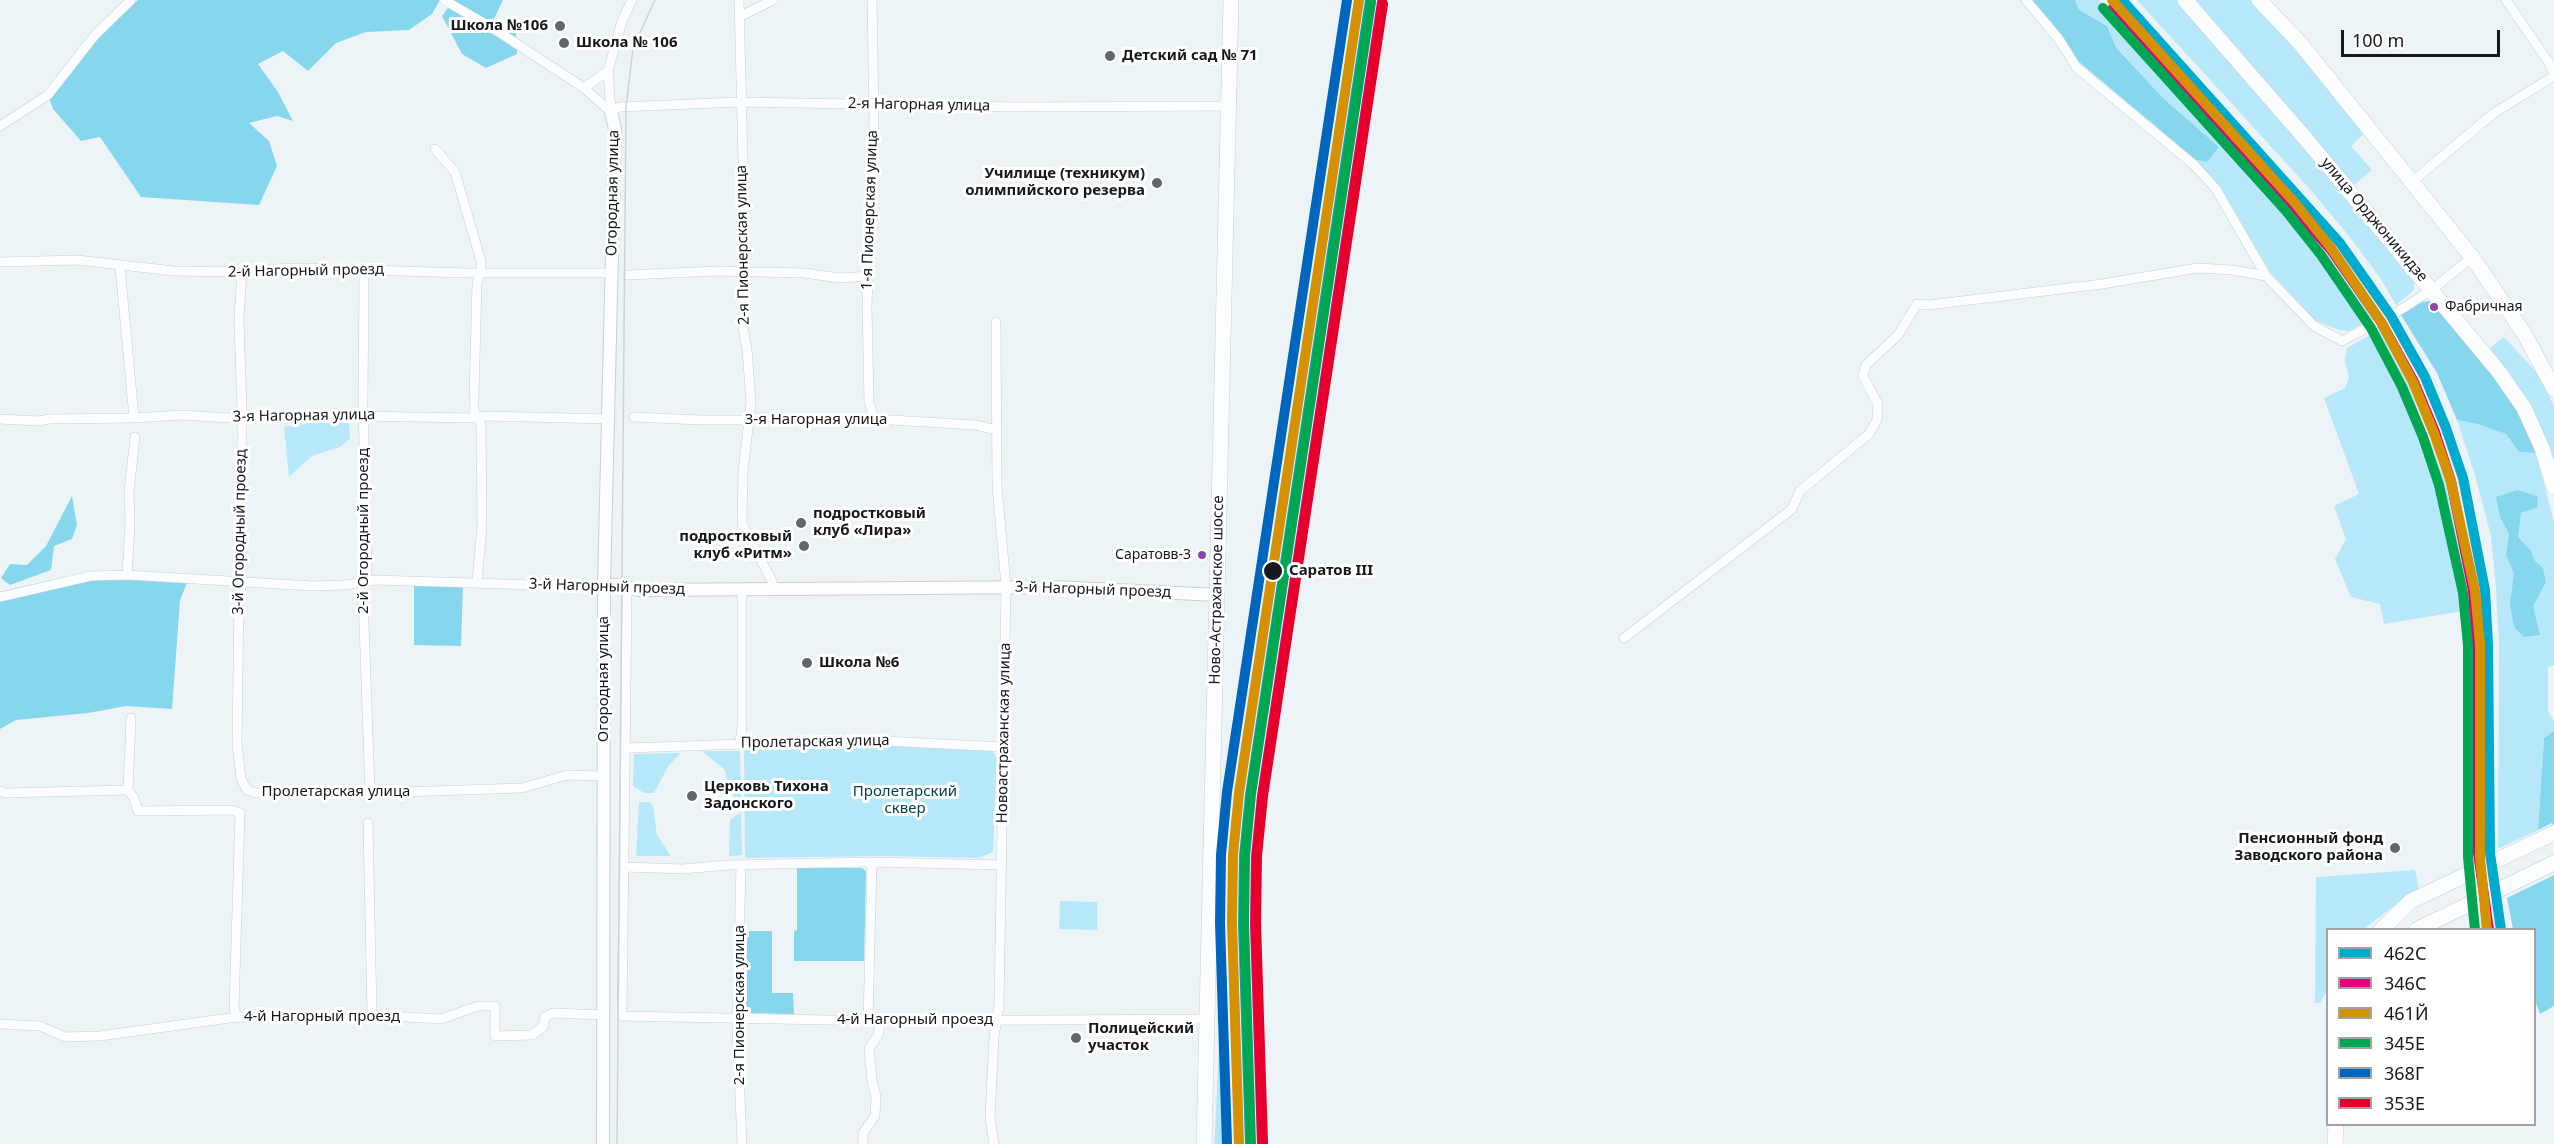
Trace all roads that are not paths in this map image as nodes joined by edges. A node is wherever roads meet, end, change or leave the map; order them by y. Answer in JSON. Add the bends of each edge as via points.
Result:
{"nodes":[{"id":1,"x":131,"y":0,"type":"edge"},
{"id":2,"x":444,"y":0,"type":"edge"},
{"id":3,"x":632,"y":0,"type":"edge"},
{"id":4,"x":738,"y":0,"type":"edge"},
{"id":5,"x":773,"y":0,"type":"edge"},
{"id":6,"x":872,"y":0,"type":"edge"},
{"id":7,"x":1232,"y":0,"type":"edge"},
{"id":8,"x":2026,"y":0,"type":"edge"},
{"id":9,"x":2185,"y":0,"type":"edge"},
{"id":10,"x":2259,"y":0,"type":"edge"},
{"id":11,"x":2506,"y":0,"type":"edge"},
{"id":12,"x":739,"y":17,"type":"junction"},
{"id":13,"x":608,"y":71,"type":"junction"},
{"id":14,"x":2554,"y":75,"type":"edge"},
{"id":15,"x":584,"y":88,"type":"junction"},
{"id":16,"x":740,"y":102,"type":"junction"},
{"id":17,"x":873,"y":104,"type":"junction"},
{"id":18,"x":1229,"y":106,"type":"junction"},
{"id":19,"x":611,"y":112,"type":"junction"},
{"id":20,"x":0,"y":126,"type":"edge"},
{"id":21,"x":435,"y":149,"type":"dead end"},
{"id":22,"x":2413,"y":181,"type":"junction"},
{"id":23,"x":2472,"y":257,"type":"junction"},
{"id":24,"x":0,"y":262,"type":"edge"},
{"id":25,"x":120,"y":267,"type":"junction"},
{"id":26,"x":364,"y":269,"type":"junction"},
{"id":27,"x":481,"y":271,"type":"junction"},
{"id":28,"x":242,"y":272,"type":"junction"},
{"id":29,"x":744,"y":272,"type":"junction"},
{"id":30,"x":612,"y":273,"type":"junction"},
{"id":31,"x":628,"y":275,"type":"dead end"},
{"id":32,"x":870,"y":276,"type":"junction"},
{"id":33,"x":2266,"y":276,"type":"junction"},
{"id":34,"x":2433,"y":289,"type":"junction"},
{"id":35,"x":996,"y":322,"type":"dead end"},
{"id":36,"x":2554,"y":389,"type":"edge"},
{"id":37,"x":364,"y":415,"type":"junction"},
{"id":38,"x":242,"y":417,"type":"junction"},
{"id":39,"x":478,"y":417,"type":"junction"},
{"id":40,"x":634,"y":417,"type":"dead end"},
{"id":41,"x":134,"y":418,"type":"junction"},
{"id":42,"x":0,"y":419,"type":"edge"},
{"id":43,"x":609,"y":419,"type":"junction"},
{"id":44,"x":874,"y":419,"type":"junction"},
{"id":45,"x":748,"y":420,"type":"junction"},
{"id":46,"x":997,"y":430,"type":"junction"},
{"id":47,"x":135,"y":437,"type":"dead end"},
{"id":48,"x":2554,"y":487,"type":"edge"},
{"id":49,"x":127,"y":575,"type":"junction"},
{"id":50,"x":242,"y":582,"type":"junction"},
{"id":51,"x":477,"y":582,"type":"junction"},
{"id":52,"x":364,"y":583,"type":"junction"},
{"id":53,"x":604,"y":585,"type":"junction"},
{"id":54,"x":629,"y":586,"type":"junction"},
{"id":55,"x":1006,"y":586,"type":"junction"},
{"id":56,"x":742,"y":589,"type":"junction"},
{"id":57,"x":773,"y":589,"type":"junction"},
{"id":58,"x":1218,"y":595,"type":"junction"},
{"id":59,"x":0,"y":597,"type":"edge"},
{"id":60,"x":1624,"y":638,"type":"dead end"},
{"id":61,"x":131,"y":718,"type":"dead end"},
{"id":62,"x":740,"y":743,"type":"junction"},
{"id":63,"x":1004,"y":747,"type":"junction"},
{"id":64,"x":626,"y":748,"type":"junction"},
{"id":65,"x":604,"y":776,"type":"junction"},
{"id":66,"x":128,"y":790,"type":"junction"},
{"id":67,"x":247,"y":790,"type":"joint"},
{"id":68,"x":0,"y":791,"type":"edge"},
{"id":69,"x":370,"y":792,"type":"junction"},
{"id":70,"x":368,"y":823,"type":"dead end"},
{"id":71,"x":2554,"y":833,"type":"edge"},
{"id":72,"x":872,"y":862,"type":"junction"},
{"id":73,"x":2554,"y":863,"type":"edge"},
{"id":74,"x":741,"y":866,"type":"junction"},
{"id":75,"x":1002,"y":866,"type":"junction"},
{"id":76,"x":625,"y":867,"type":"junction"},
{"id":77,"x":2383,"y":928,"type":"edge"},
{"id":78,"x":2420,"y":928,"type":"edge"},
{"id":79,"x":372,"y":1015,"type":"junction"},
{"id":80,"x":604,"y":1015,"type":"junction"},
{"id":81,"x":237,"y":1017,"type":"junction"},
{"id":82,"x":738,"y":1018,"type":"junction"},
{"id":83,"x":1208,"y":1019,"type":"junction"},
{"id":84,"x":868,"y":1021,"type":"junction"},
{"id":85,"x":881,"y":1021,"type":"junction"},
{"id":86,"x":998,"y":1021,"type":"junction"},
{"id":87,"x":0,"y":1024,"type":"edge"},
{"id":88,"x":2336,"y":1126,"type":"edge"},
{"id":89,"x":603,"y":1144,"type":"edge"},
{"id":90,"x":742,"y":1144,"type":"edge"},
{"id":91,"x":863,"y":1144,"type":"edge"},
{"id":92,"x":994,"y":1144,"type":"edge"},
{"id":93,"x":1204,"y":1144,"type":"edge"},
{"id":94,"x":2335,"y":1144,"type":"edge"}],
"edges":[{"from":1,"to":20,"type":"street","via":[[95,35],[48,95]]},
{"from":2,"to":15,"type":"street"},
{"from":3,"to":13,"type":"street","name":"Огородная улица"},
{"from":4,"to":12,"type":"street","name":"2-я Пионерская улица"},
{"from":5,"to":12,"type":"street"},
{"from":6,"to":17,"type":"street","name":"1-я Пионерская улица"},
{"from":7,"to":18,"type":"main road","name":"Ново-Астраханское шоссе"},
{"from":8,"to":33,"type":"street","via":[[2077,68],[2193,164],[2216,189]]},
{"from":9,"to":34,"type":"main road","name":"улица Орджоникидзе"},
{"from":10,"to":22,"type":"main road","via":[[2300,43]]},
{"from":11,"to":14,"type":"street"},
{"from":12,"to":16,"type":"street","name":"2-я Пионерская улица"},
{"from":13,"to":15,"type":"street"},
{"from":13,"to":19,"type":"street","name":"Огородная улица"},
{"from":14,"to":22,"type":"street","via":[[2494,113]]},
{"from":15,"to":19,"type":"street"},
{"from":16,"to":17,"type":"street","name":"2-я Нагорная улица"},
{"from":16,"to":19,"type":"street","name":"2-я Нагорная улица","via":[[619,107]]},
{"from":16,"to":29,"type":"street","name":"2-я Пионерская улица"},
{"from":17,"to":18,"type":"street","name":"2-я Нагорная улица"},
{"from":17,"to":32,"type":"street","name":"1-я Пионерская улица"},
{"from":18,"to":58,"type":"main road","name":"Ново-Астраханское шоссе"},
{"from":19,"to":30,"type":"street","name":"Огородная улица","via":[[615,129]]},
{"from":21,"to":27,"type":"street","via":[[455,172]]},
{"from":22,"to":23,"type":"main road"},
{"from":23,"to":34,"type":"street"},
{"from":23,"to":36,"type":"main road","via":[[2525,335]]},
{"from":24,"to":25,"type":"street","name":"2-й Нагорный проезд","via":[[76,260]]},
{"from":25,"to":28,"type":"street","name":"2-й Нагорный проезд"},
{"from":25,"to":41,"type":"street"},
{"from":26,"to":27,"type":"street","name":"2-й Нагорный проезд"},
{"from":26,"to":28,"type":"street","name":"2-й Нагорный проезд"},
{"from":26,"to":37,"type":"street","name":"2-й Огородный проезд"},
{"from":27,"to":30,"type":"street","name":"2-й Нагорный проезд"},
{"from":27,"to":39,"type":"street","via":[[477,283],[474,397]]},
{"from":28,"to":38,"type":"street","name":"3-й Огородный проезд"},
{"from":29,"to":31,"type":"street"},
{"from":29,"to":32,"type":"street"},
{"from":29,"to":45,"type":"street","name":"2-я Пионерская улица","via":[[743,328],[751,402]]},
{"from":30,"to":43,"type":"street","name":"Огородная улица"},
{"from":32,"to":44,"type":"street","name":"1-я Пионерская улица","via":[[869,402]]},
{"from":33,"to":34,"type":"street","via":[[2313,326],[2342,341]]},
{"from":33,"to":60,"type":"street","via":[[2198,268],[2102,284],[1917,304],[1898,335],[1866,365],[1863,376],[1878,404],[1877,420],[1869,435],[1800,491],[1792,509]]},
{"from":34,"to":48,"type":"main road","name":"улица Орджоникидзе","via":[[2524,408]]},
{"from":35,"to":46,"type":"street","name":"Новоастраханская улица"},
{"from":37,"to":38,"type":"street","name":"3-я Нагорная улица"},
{"from":37,"to":39,"type":"street","name":"3-я Нагорная улица"},
{"from":37,"to":52,"type":"street","name":"2-й Огородный проезд"},
{"from":38,"to":41,"type":"street","name":"3-я Нагорная улица"},
{"from":38,"to":50,"type":"street","name":"3-й Огородный проезд"},
{"from":39,"to":43,"type":"street","name":"3-я Нагорная улица"},
{"from":39,"to":51,"type":"street","via":[[482,526]]},
{"from":40,"to":45,"type":"street","name":"3-я Нагорная улица"},
{"from":41,"to":42,"type":"street","name":"3-я Нагорная улица"},
{"from":43,"to":53,"type":"street","name":"Огородная улица"},
{"from":44,"to":45,"type":"street","name":"3-я Нагорная улица"},
{"from":44,"to":46,"type":"street","name":"3-я Нагорная улица","via":[[975,425]]},
{"from":45,"to":57,"type":"street","name":"2-я Пионерская улица","via":[[742,524]]},
{"from":46,"to":55,"type":"street","name":"Новоастраханская улица","via":[[997,486]]},
{"from":47,"to":49,"type":"street"},
{"from":49,"to":50,"type":"street","name":"3-й Нагорный проезд"},
{"from":49,"to":59,"type":"street","name":"3-й Нагорный проезд","via":[[91,576]]},
{"from":50,"to":52,"type":"street","name":"3-й Нагорный проезд","via":[[313,586]]},
{"from":50,"to":67,"type":"street","name":"3-й Огородный проезд","via":[[237,743],[241,779]]},
{"from":51,"to":52,"type":"street","name":"3-й Нагорный проезд"},
{"from":51,"to":53,"type":"street","name":"3-й Нагорный проезд"},
{"from":52,"to":69,"type":"street","name":"2-й Огородный проезд"},
{"from":53,"to":54,"type":"street","name":"3-й Нагорный проезд"},
{"from":53,"to":65,"type":"street","name":"Огородная улица"},
{"from":54,"to":56,"type":"street","name":"3-й Нагорный проезд","via":[[639,590]]},
{"from":54,"to":64,"type":"street"},
{"from":55,"to":57,"type":"street","name":"3-й Нагорный проезд"},
{"from":55,"to":58,"type":"street","name":"3-й Нагорный проезд"},
{"from":55,"to":63,"type":"street","name":"Новоастраханская улица"},
{"from":56,"to":57,"type":"street","name":"3-й Нагорный проезд"},
{"from":56,"to":62,"type":"street"},
{"from":58,"to":83,"type":"main road","name":"Ново-Астраханское шоссе"},
{"from":61,"to":66,"type":"street"},
{"from":62,"to":63,"type":"street","name":"Пролетарская улица","via":[[905,740]]},
{"from":62,"to":64,"type":"street","name":"Пролетарская улица"},
{"from":63,"to":75,"type":"street","name":"Новоастраханская улица"},
{"from":64,"to":76,"type":"street"},
{"from":65,"to":69,"type":"street","name":"Пролетарская улица","via":[[567,775],[522,788]]},
{"from":65,"to":80,"type":"street","name":"Огородная улица"},
{"from":66,"to":68,"type":"street"},
{"from":66,"to":81,"type":"street","via":[[138,810],[240,813],[234,1008]]},
{"from":67,"to":69,"type":"street","name":"Пролетарская улица"},
{"from":70,"to":79,"type":"street"},
{"from":71,"to":77,"type":"main road","via":[[2411,901]]},
{"from":72,"to":74,"type":"street"},
{"from":72,"to":75,"type":"street"},
{"from":72,"to":84,"type":"street"},
{"from":73,"to":78,"type":"main road"},
{"from":74,"to":76,"type":"street"},
{"from":74,"to":82,"type":"street","name":"2-я Пионерская улица"},
{"from":75,"to":86,"type":"street","name":"Новоастраханская улица"},
{"from":76,"to":82,"type":"street","name":"4-й Нагорный проезд","via":[[622,1017]]},
{"from":79,"to":80,"type":"street","name":"4-й Нагорный проезд","via":[[441,1019],[478,1006],[495,1006],[495,1036],[532,1035],[552,1013]]},
{"from":79,"to":81,"type":"street","name":"4-й Нагорный проезд"},
{"from":80,"to":89,"type":"street","name":"Огородная улица"},
{"from":81,"to":87,"type":"street","name":"4-й Нагорный проезд","via":[[100,1036],[65,1037],[40,1026]]},
{"from":82,"to":84,"type":"street","name":"4-й Нагорный проезд"},
{"from":82,"to":90,"type":"street","name":"2-я Пионерская улица"},
{"from":83,"to":86,"type":"street","name":"4-й Нагорный проезд"},
{"from":83,"to":93,"type":"main road","name":"Ново-Астраханское шоссе"},
{"from":84,"to":85,"type":"street","name":"4-й Нагорный проезд"},
{"from":85,"to":86,"type":"street","name":"4-й Нагорный проезд"},
{"from":85,"to":91,"type":"street","via":[[869,1049],[875,1116],[863,1132]]},
{"from":86,"to":92,"type":"street","name":"Новоастраханская улица","via":[[990,1117]]},
{"from":88,"to":94,"type":"main road"}]}
